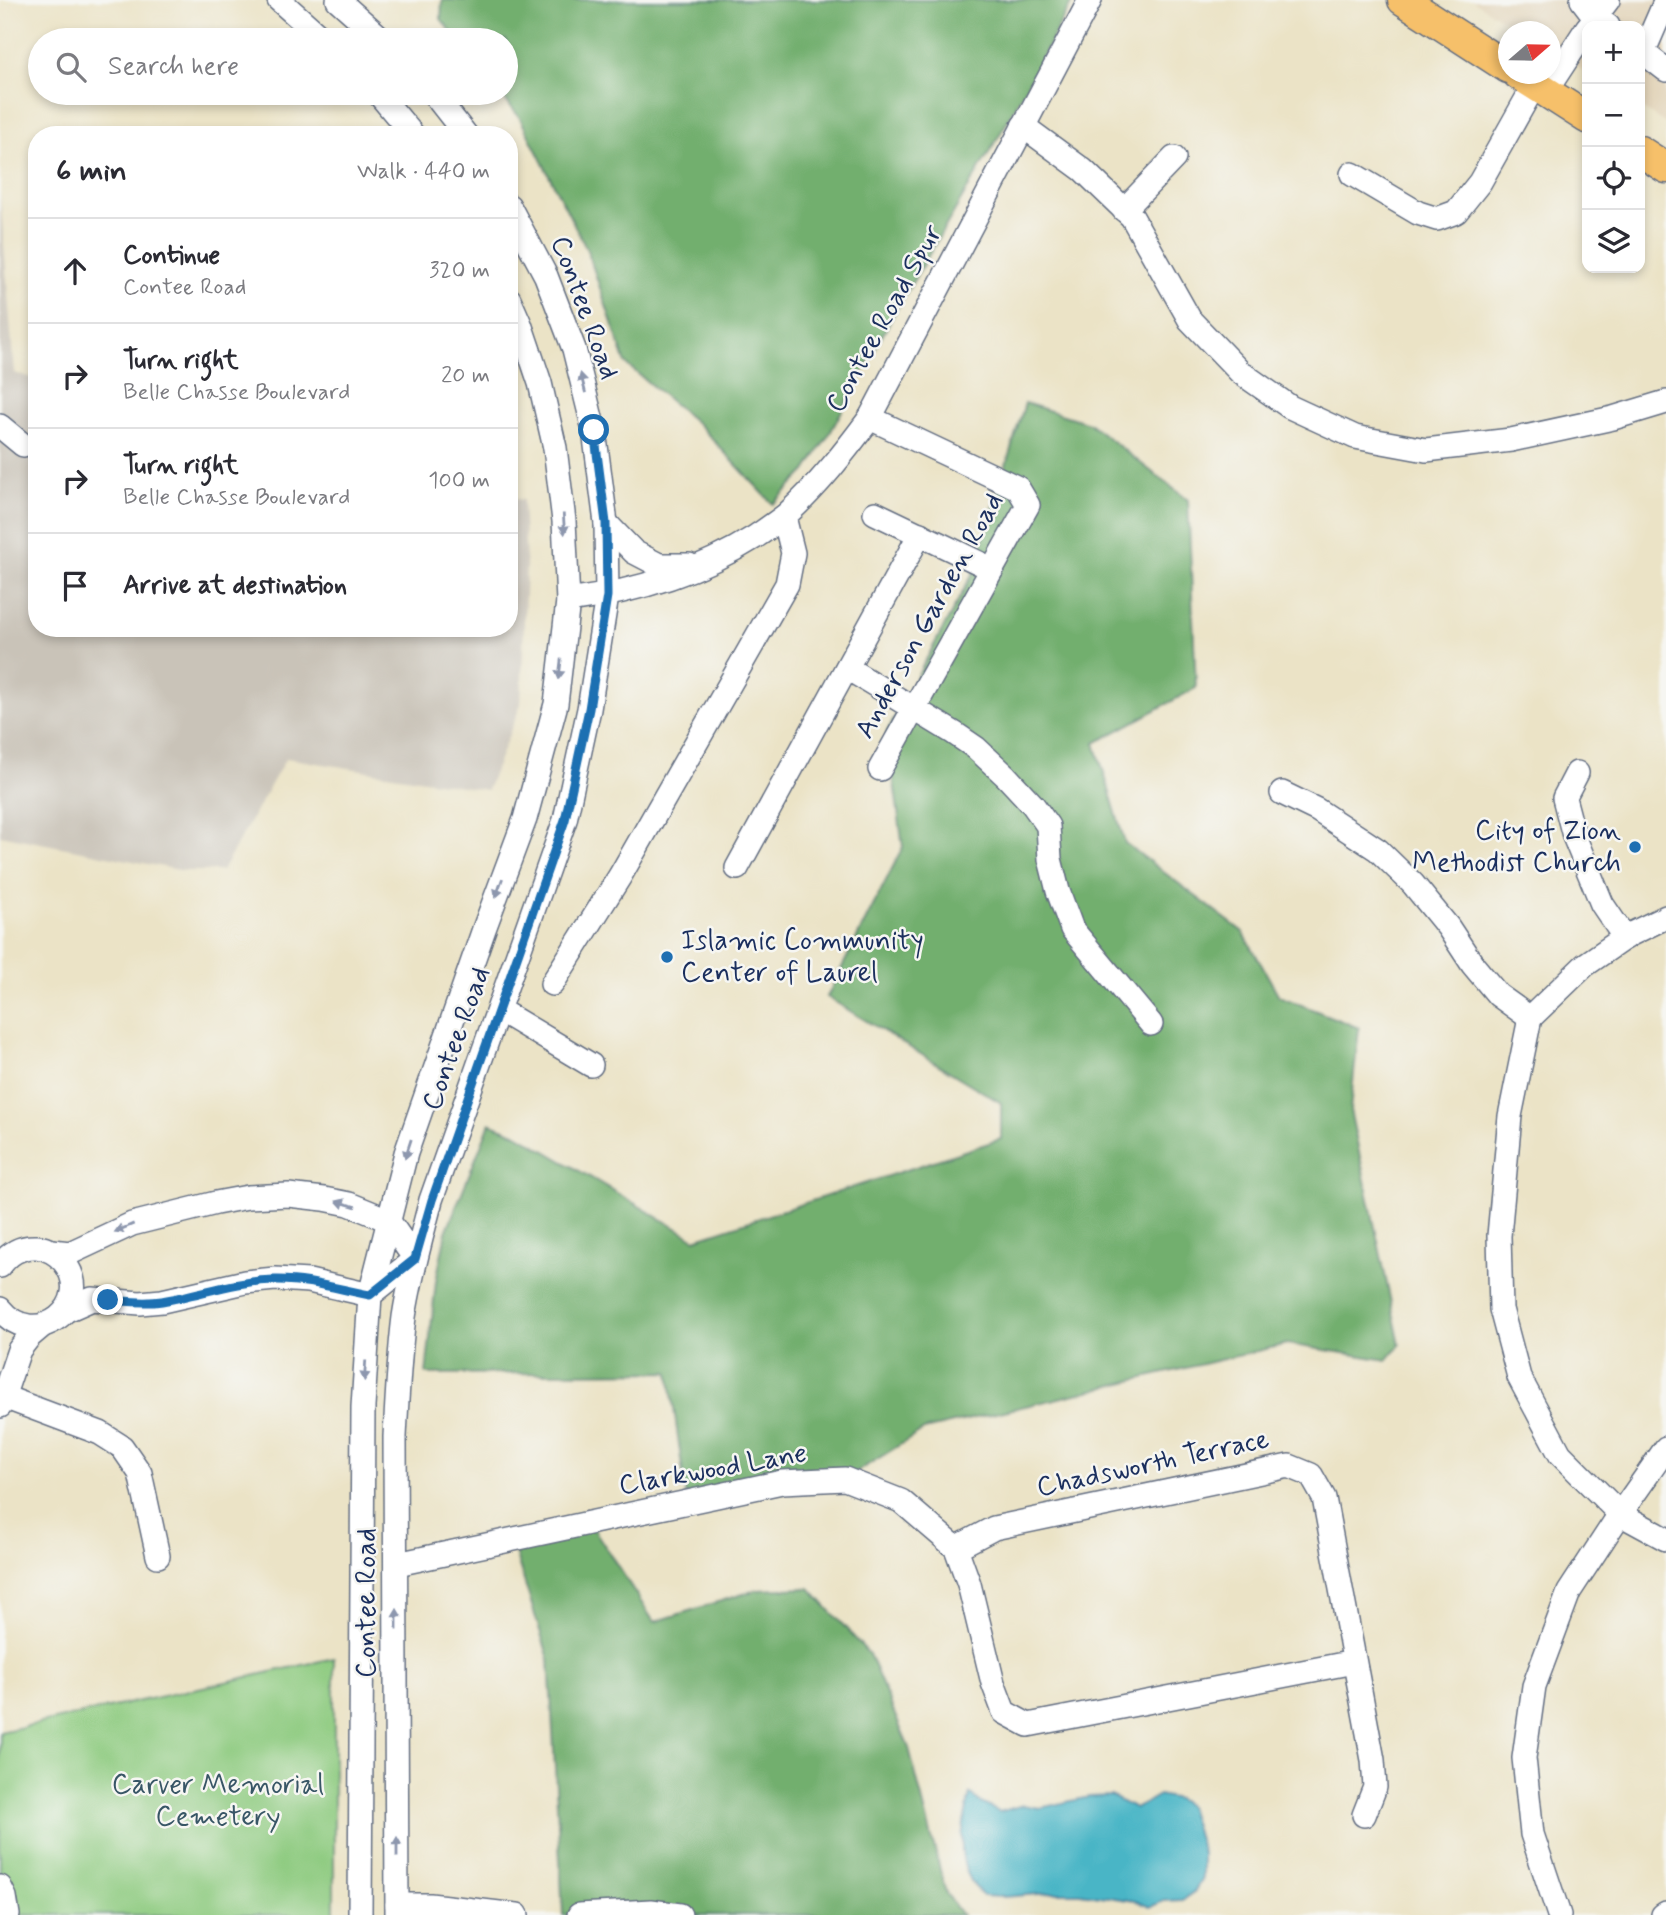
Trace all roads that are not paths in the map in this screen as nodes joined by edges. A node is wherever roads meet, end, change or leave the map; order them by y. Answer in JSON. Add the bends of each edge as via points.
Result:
{"nodes":[{"id":1,"x":279,"y":0,"type":"edge"},
{"id":2,"x":338,"y":0,"type":"edge"},
{"id":3,"x":1090,"y":0,"type":"edge"},
{"id":4,"x":1403,"y":0,"type":"edge"},
{"id":5,"x":1666,"y":0,"type":"edge"},
{"id":6,"x":1595,"y":16,"type":"edge"},
{"id":7,"x":310,"y":28,"type":"edge"},
{"id":8,"x":370,"y":28,"type":"edge"},
{"id":9,"x":1645,"y":44,"type":"edge"},
{"id":10,"x":1561,"y":53,"type":"edge"},
{"id":11,"x":1645,"y":55,"type":"edge"},
{"id":12,"x":1498,"y":62,"type":"edge"},
{"id":13,"x":1666,"y":70,"type":"edge"},
{"id":14,"x":1532,"y":84,"type":"edge"},
{"id":15,"x":1535,"y":84,"type":"edge"},
{"id":16,"x":388,"y":105,"type":"edge"},
{"id":17,"x":442,"y":105,"type":"edge"},
{"id":18,"x":1582,"y":115,"type":"edge"},
{"id":19,"x":406,"y":126,"type":"edge"},
{"id":20,"x":459,"y":126,"type":"edge"},
{"id":21,"x":1023,"y":126,"type":"junction"},
{"id":22,"x":1645,"y":154,"type":"edge"},
{"id":23,"x":1174,"y":158,"type":"dead end"},
{"id":24,"x":1666,"y":168,"type":"edge"},
{"id":25,"x":1352,"y":174,"type":"dead end"},
{"id":26,"x":1124,"y":210,"type":"junction"},
{"id":27,"x":518,"y":223,"type":"edge"},
{"id":28,"x":518,"y":319,"type":"edge"},
{"id":29,"x":1666,"y":402,"type":"edge"},
{"id":30,"x":870,"y":418,"type":"junction"},
{"id":31,"x":0,"y":426,"type":"edge"},
{"id":32,"x":23,"y":445,"type":"dead end"},
{"id":33,"x":875,"y":513,"type":"dead end"},
{"id":34,"x":784,"y":517,"type":"junction"},
{"id":35,"x":606,"y":523,"type":"junction"},
{"id":36,"x":920,"y":534,"type":"junction"},
{"id":37,"x":702,"y":566,"type":"junction"},
{"id":38,"x":992,"y":569,"type":"junction"},
{"id":39,"x":607,"y":596,"type":"junction"},
{"id":40,"x":568,"y":601,"type":"junction"},
{"id":41,"x":847,"y":668,"type":"junction"},
{"id":42,"x":914,"y":709,"type":"junction"},
{"id":43,"x":880,"y":769,"type":"dead end"},
{"id":44,"x":1577,"y":772,"type":"dead end"},
{"id":45,"x":1282,"y":793,"type":"dead end"},
{"id":46,"x":737,"y":868,"type":"dead end"},
{"id":47,"x":1666,"y":917,"type":"edge"},
{"id":48,"x":1625,"y":938,"type":"junction"},
{"id":49,"x":552,"y":984,"type":"dead end"},
{"id":50,"x":499,"y":1010,"type":"junction"},
{"id":51,"x":1530,"y":1018,"type":"junction"},
{"id":52,"x":1151,"y":1024,"type":"dead end"},
{"id":53,"x":590,"y":1065,"type":"dead end"},
{"id":54,"x":388,"y":1220,"type":"junction"},
{"id":55,"x":52,"y":1251,"type":"junction"},
{"id":56,"x":3,"y":1256,"type":"edge"},
{"id":57,"x":415,"y":1259,"type":"junction"},
{"id":58,"x":370,"y":1295,"type":"junction"},
{"id":59,"x":66,"y":1310,"type":"junction"},
{"id":60,"x":3,"y":1313,"type":"edge"},
{"id":61,"x":42,"y":1326,"type":"junction"},
{"id":62,"x":12,"y":1368,"type":"junction"},
{"id":63,"x":2,"y":1401,"type":"edge"},
{"id":64,"x":1666,"y":1448,"type":"edge"},
{"id":65,"x":1620,"y":1514,"type":"junction"},
{"id":66,"x":1666,"y":1539,"type":"edge"},
{"id":67,"x":956,"y":1548,"type":"junction"},
{"id":68,"x":158,"y":1556,"type":"dead end"},
{"id":69,"x":397,"y":1564,"type":"junction"},
{"id":70,"x":1354,"y":1662,"type":"junction"},
{"id":71,"x":1364,"y":1815,"type":"dead end"},
{"id":72,"x":0,"y":1887,"type":"edge"},
{"id":73,"x":397,"y":1910,"type":"edge"},
{"id":74,"x":8,"y":1915,"type":"edge"},
{"id":75,"x":360,"y":1915,"type":"edge"},
{"id":76,"x":517,"y":1915,"type":"edge"},
{"id":77,"x":579,"y":1915,"type":"edge"},
{"id":78,"x":680,"y":1915,"type":"edge"},
{"id":79,"x":1559,"y":1915,"type":"edge"}],
"edges":[{"from":1,"to":7,"type":"street"},
{"from":2,"to":8,"type":"street"},
{"from":3,"to":21,"type":"street","name":"Contee Road Spur"},
{"from":4,"to":12,"type":"main road"},
{"from":5,"to":9,"type":"street"},
{"from":6,"to":10,"type":"street"},
{"from":11,"to":13,"type":"street"},
{"from":14,"to":25,"type":"street","via":[[1480,182],[1456,212],[1437,219],[1418,213]]},
{"from":15,"to":18,"type":"main road"},
{"from":16,"to":19,"type":"street"},
{"from":17,"to":20,"type":"street"},
{"from":21,"to":26,"type":"street","via":[[1083,170]]},
{"from":21,"to":30,"type":"street","name":"Contee Road Spur"},
{"from":22,"to":24,"type":"main road"},
{"from":23,"to":26,"type":"street"},
{"from":26,"to":29,"type":"street","via":[[1190,320],[1240,372],[1290,407],[1355,437],[1426,450],[1511,440]]},
{"from":35,"to":27,"type":"street","name":"Contee Road","one_way":true,"via":[[594,430],[574,349],[547,276]]},
{"from":28,"to":40,"type":"street","name":"Contee Road","one_way":true,"via":[[540,383],[555,448]]},
{"from":30,"to":34,"type":"street","name":"Contee Road Spur","via":[[829,472]]},
{"from":30,"to":38,"type":"street","name":"Anderson Garden Road","via":[[1018,488],[1028,505]]},
{"from":31,"to":32,"type":"street"},
{"from":33,"to":36,"type":"street"},
{"from":34,"to":37,"type":"street","name":"Contee Road Spur"},
{"from":34,"to":49,"type":"street","via":[[793,553],[788,584],[620,876]]},
{"from":35,"to":37,"type":"street","via":[[634,552],[659,565]]},
{"from":35,"to":39,"type":"street","name":"Contee Road"},
{"from":36,"to":38,"type":"street"},
{"from":36,"to":41,"type":"street"},
{"from":37,"to":39,"type":"street","name":"Contee Road Spur"},
{"from":38,"to":42,"type":"street","name":"Anderson Garden Road"},
{"from":39,"to":40,"type":"street","name":"Contee Road Spur"},
{"from":39,"to":50,"type":"street","name":"Contee Road","via":[[565,820]]},
{"from":40,"to":54,"type":"street","name":"Contee Road","one_way":true,"via":[[556,704],[524,819],[407,1153]]},
{"from":41,"to":42,"type":"street"},
{"from":41,"to":46,"type":"street"},
{"from":42,"to":43,"type":"street","name":"Anderson Garden Road"},
{"from":42,"to":52,"type":"street","via":[[976,748],[1033,805],[1048,826],[1053,870],[1072,929]]},
{"from":44,"to":48,"type":"street","via":[[1564,797],[1574,836],[1602,904]]},
{"from":45,"to":51,"type":"street","via":[[1378,850],[1413,884],[1498,995]]},
{"from":47,"to":48,"type":"street"},
{"from":48,"to":51,"type":"street","via":[[1585,965]]},
{"from":50,"to":53,"type":"street"},
{"from":50,"to":57,"type":"street","name":"Contee Road"},
{"from":51,"to":65,"type":"street","via":[[1510,1116],[1499,1236],[1501,1309],[1519,1377],[1560,1454]]},
{"from":54,"to":55,"type":"street","one_way":true,"via":[[324,1199],[248,1197],[132,1224],[70,1253]]},
{"from":54,"to":57,"type":"street"},
{"from":54,"to":58,"type":"street","name":"Contee Road"},
{"from":55,"to":56,"type":"street","via":[[27,1247]]},
{"from":55,"to":59,"type":"street","via":[[70,1271],[72,1297]]},
{"from":57,"to":58,"type":"street"},
{"from":57,"to":69,"type":"street","name":"Contee Road","via":[[399,1363]]},
{"from":58,"to":59,"type":"street","via":[[309,1281],[275,1279],[162,1301],[92,1299]]},
{"from":58,"to":75,"type":"street","name":"Contee Road","one_way":true,"via":[[363,1407]]},
{"from":59,"to":61,"type":"street"},
{"from":60,"to":61,"type":"street","via":[[17,1324]]},
{"from":60,"to":62,"type":"street","via":[[12,1328]]},
{"from":61,"to":62,"type":"street","via":[[19,1350]]},
{"from":62,"to":63,"type":"street"},
{"from":63,"to":68,"type":"street","via":[[100,1433],[122,1447],[140,1473]]},
{"from":64,"to":65,"type":"street"},
{"from":65,"to":66,"type":"street"},
{"from":65,"to":79,"type":"street","via":[[1569,1592],[1534,1686],[1524,1758],[1532,1834]]},
{"from":67,"to":69,"type":"street","name":"Clarkwood Lane","via":[[901,1501],[845,1479],[782,1482]]},
{"from":67,"to":70,"type":"street","name":"Clarkwood Lane","via":[[1004,1712],[1028,1725]]},
{"from":67,"to":70,"type":"street","name":"Chadsworth Terrace","via":[[994,1528],[1289,1466],[1311,1475],[1324,1498]]},
{"from":73,"to":69,"type":"street","name":"Contee Road","one_way":true},
{"from":70,"to":71,"type":"street","name":"Chadsworth Terrace","via":[[1375,1787]]},
{"from":72,"to":74,"type":"street"},
{"from":73,"to":76,"type":"street","via":[[430,1905]]},
{"from":77,"to":78,"type":"street"}]}
